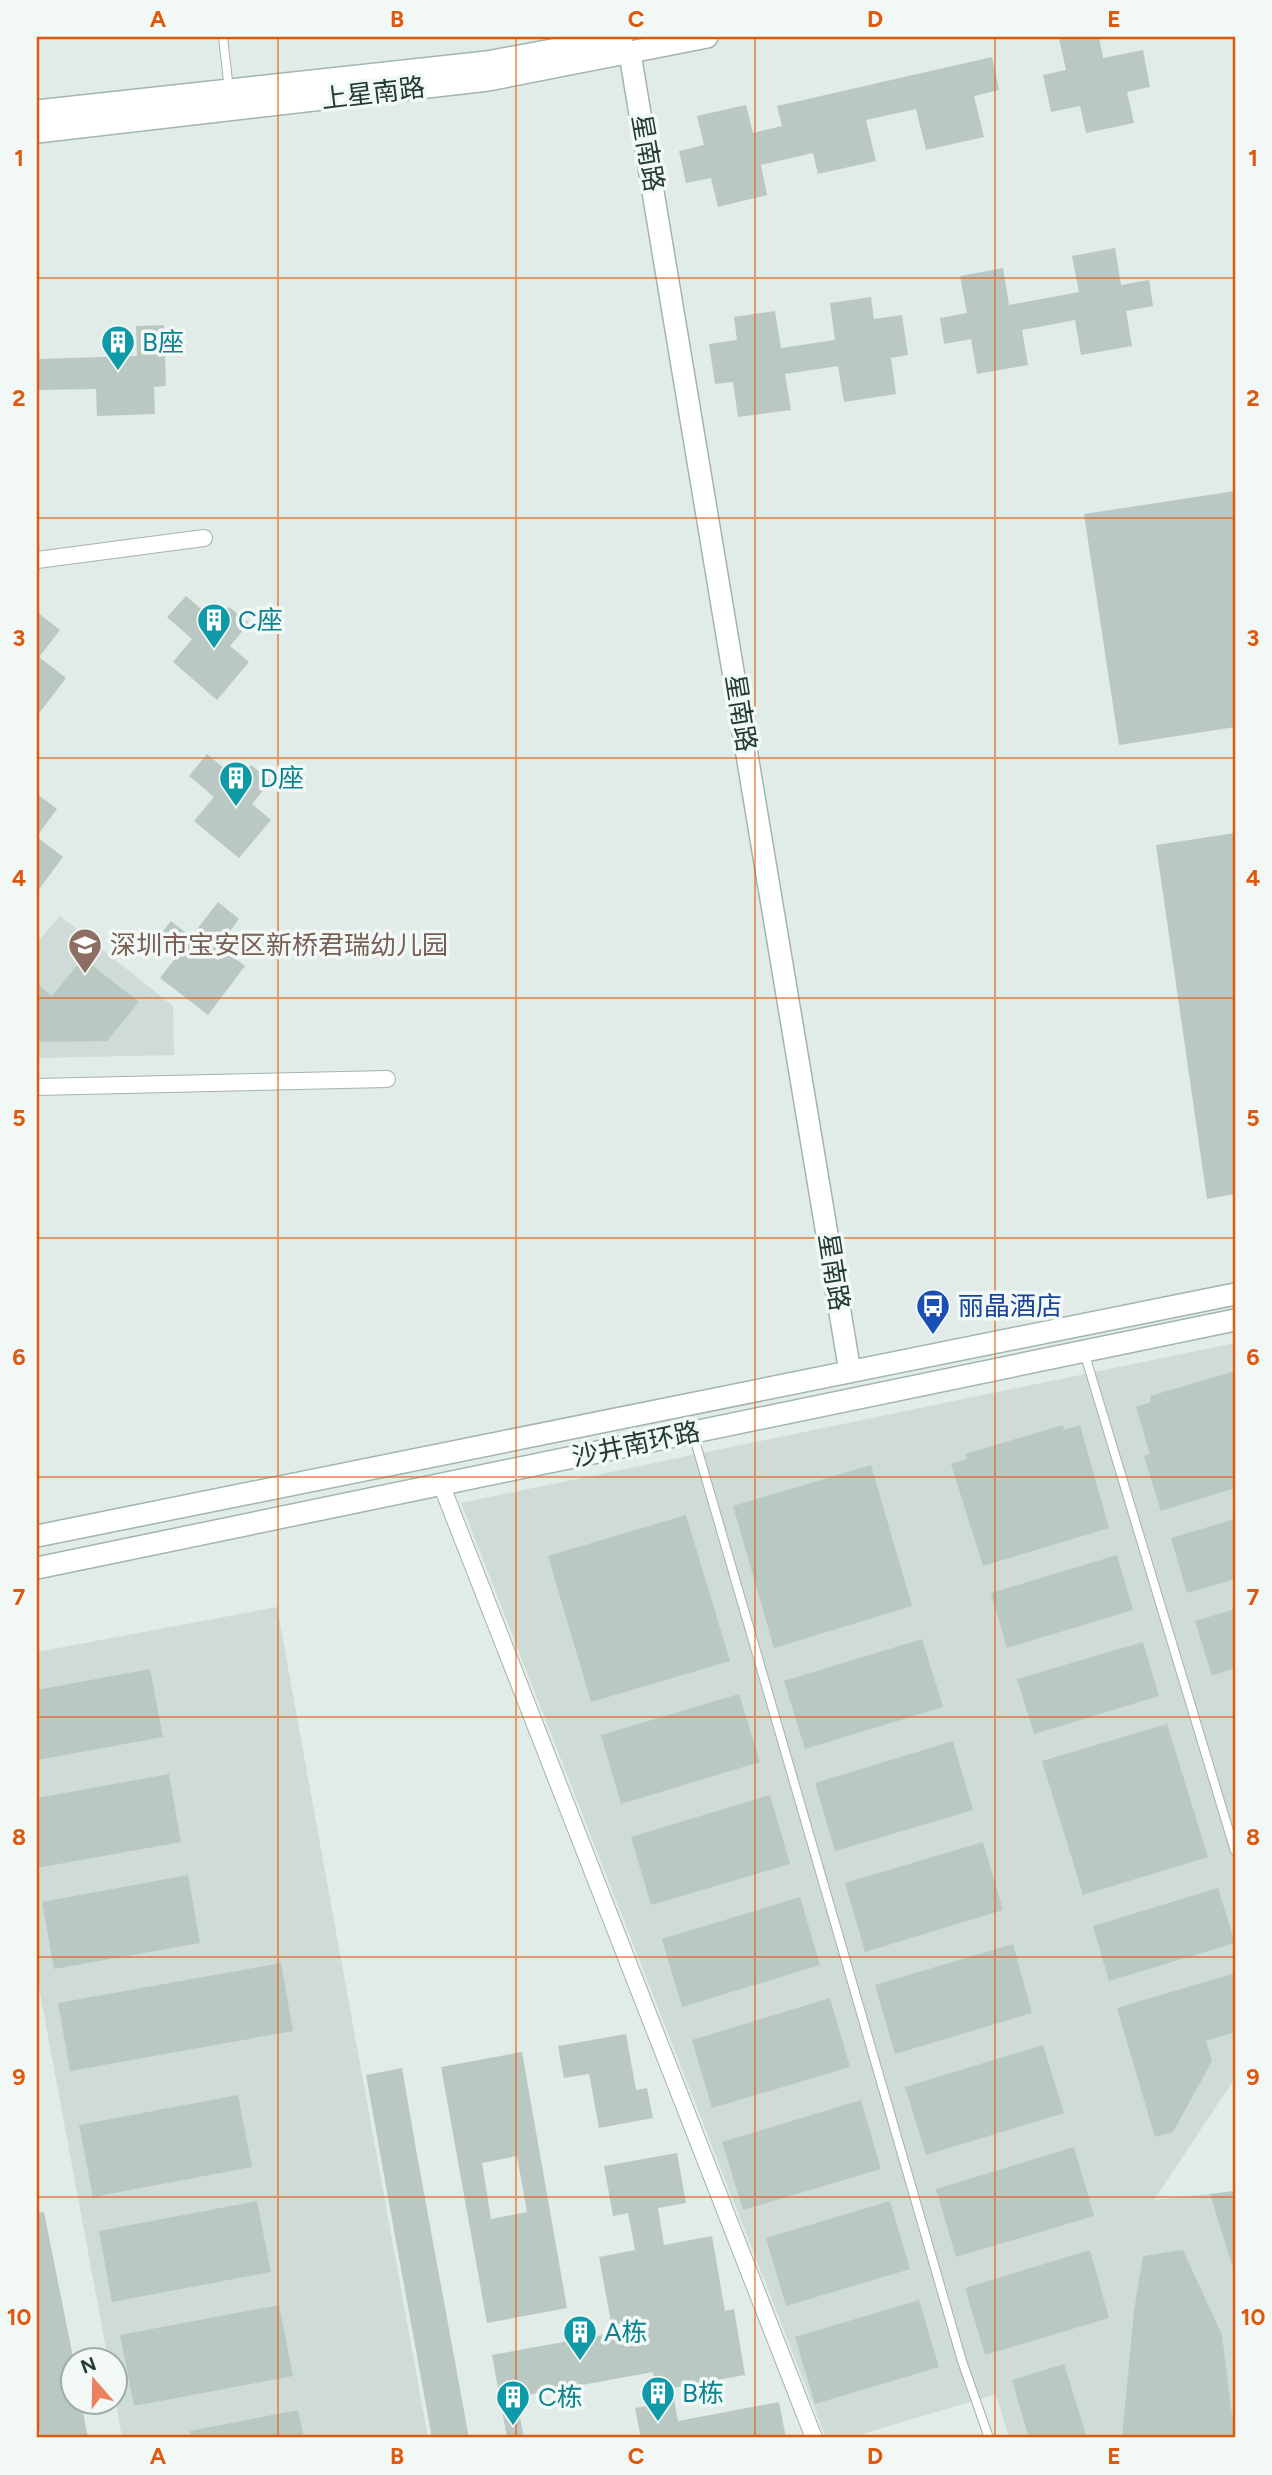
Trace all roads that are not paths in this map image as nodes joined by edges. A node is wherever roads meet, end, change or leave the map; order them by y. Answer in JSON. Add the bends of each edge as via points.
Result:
{"nodes":[{"id":1,"x":223,"y":37,"type":"edge"},
{"id":2,"x":707,"y":37,"type":"edge"},
{"id":3,"x":626,"y":45,"type":"edge"},
{"id":4,"x":578,"y":48,"type":"edge"},
{"id":5,"x":555,"y":51,"type":"edge"},
{"id":6,"x":229,"y":90,"type":"junction"},
{"id":7,"x":37,"y":111,"type":"edge"},
{"id":8,"x":37,"y":132,"type":"edge"},
{"id":9,"x":204,"y":538,"type":"dead end"},
{"id":10,"x":37,"y":560,"type":"edge"},
{"id":11,"x":387,"y":1079,"type":"dead end"},
{"id":12,"x":37,"y":1087,"type":"edge"},
{"id":13,"x":1235,"y":1294,"type":"edge"},
{"id":14,"x":1235,"y":1320,"type":"edge"},
{"id":15,"x":1084,"y":1352,"type":"junction"},
{"id":16,"x":850,"y":1372,"type":"junction"},
{"id":17,"x":693,"y":1432,"type":"junction"},
{"id":18,"x":441,"y":1484,"type":"junction"},
{"id":19,"x":37,"y":1536,"type":"edge"},
{"id":20,"x":37,"y":1568,"type":"edge"},
{"id":21,"x":1235,"y":1850,"type":"edge"},
{"id":22,"x":814,"y":2438,"type":"edge"},
{"id":23,"x":989,"y":2438,"type":"edge"}],
"edges":[{"from":1,"to":6,"type":"lane"},
{"from":2,"to":3,"type":"street","name":"上星南路"},
{"from":3,"to":4,"type":"street","name":"上星南路"},
{"from":3,"to":16,"type":"street","name":"星南路"},
{"from":4,"to":5,"type":"street","name":"上星南路"},
{"from":5,"to":6,"type":"street","name":"上星南路"},
{"from":5,"to":8,"type":"street","name":"上星南路","via":[[488,80]]},
{"from":6,"to":7,"type":"street","name":"上星南路"},
{"from":9,"to":10,"type":"street"},
{"from":11,"to":12,"type":"street"},
{"from":13,"to":16,"type":"street","name":"沙井南环路"},
{"from":14,"to":15,"type":"street","name":"沙井南环路"},
{"from":15,"to":17,"type":"street","name":"沙井南环路"},
{"from":15,"to":21,"type":"lane"},
{"from":16,"to":19,"type":"street","name":"沙井南环路"},
{"from":17,"to":18,"type":"street","name":"沙井南环路"},
{"from":17,"to":23,"type":"lane","via":[[962,2361]]},
{"from":18,"to":20,"type":"street","name":"沙井南环路"},
{"from":18,"to":22,"type":"street"}]}
